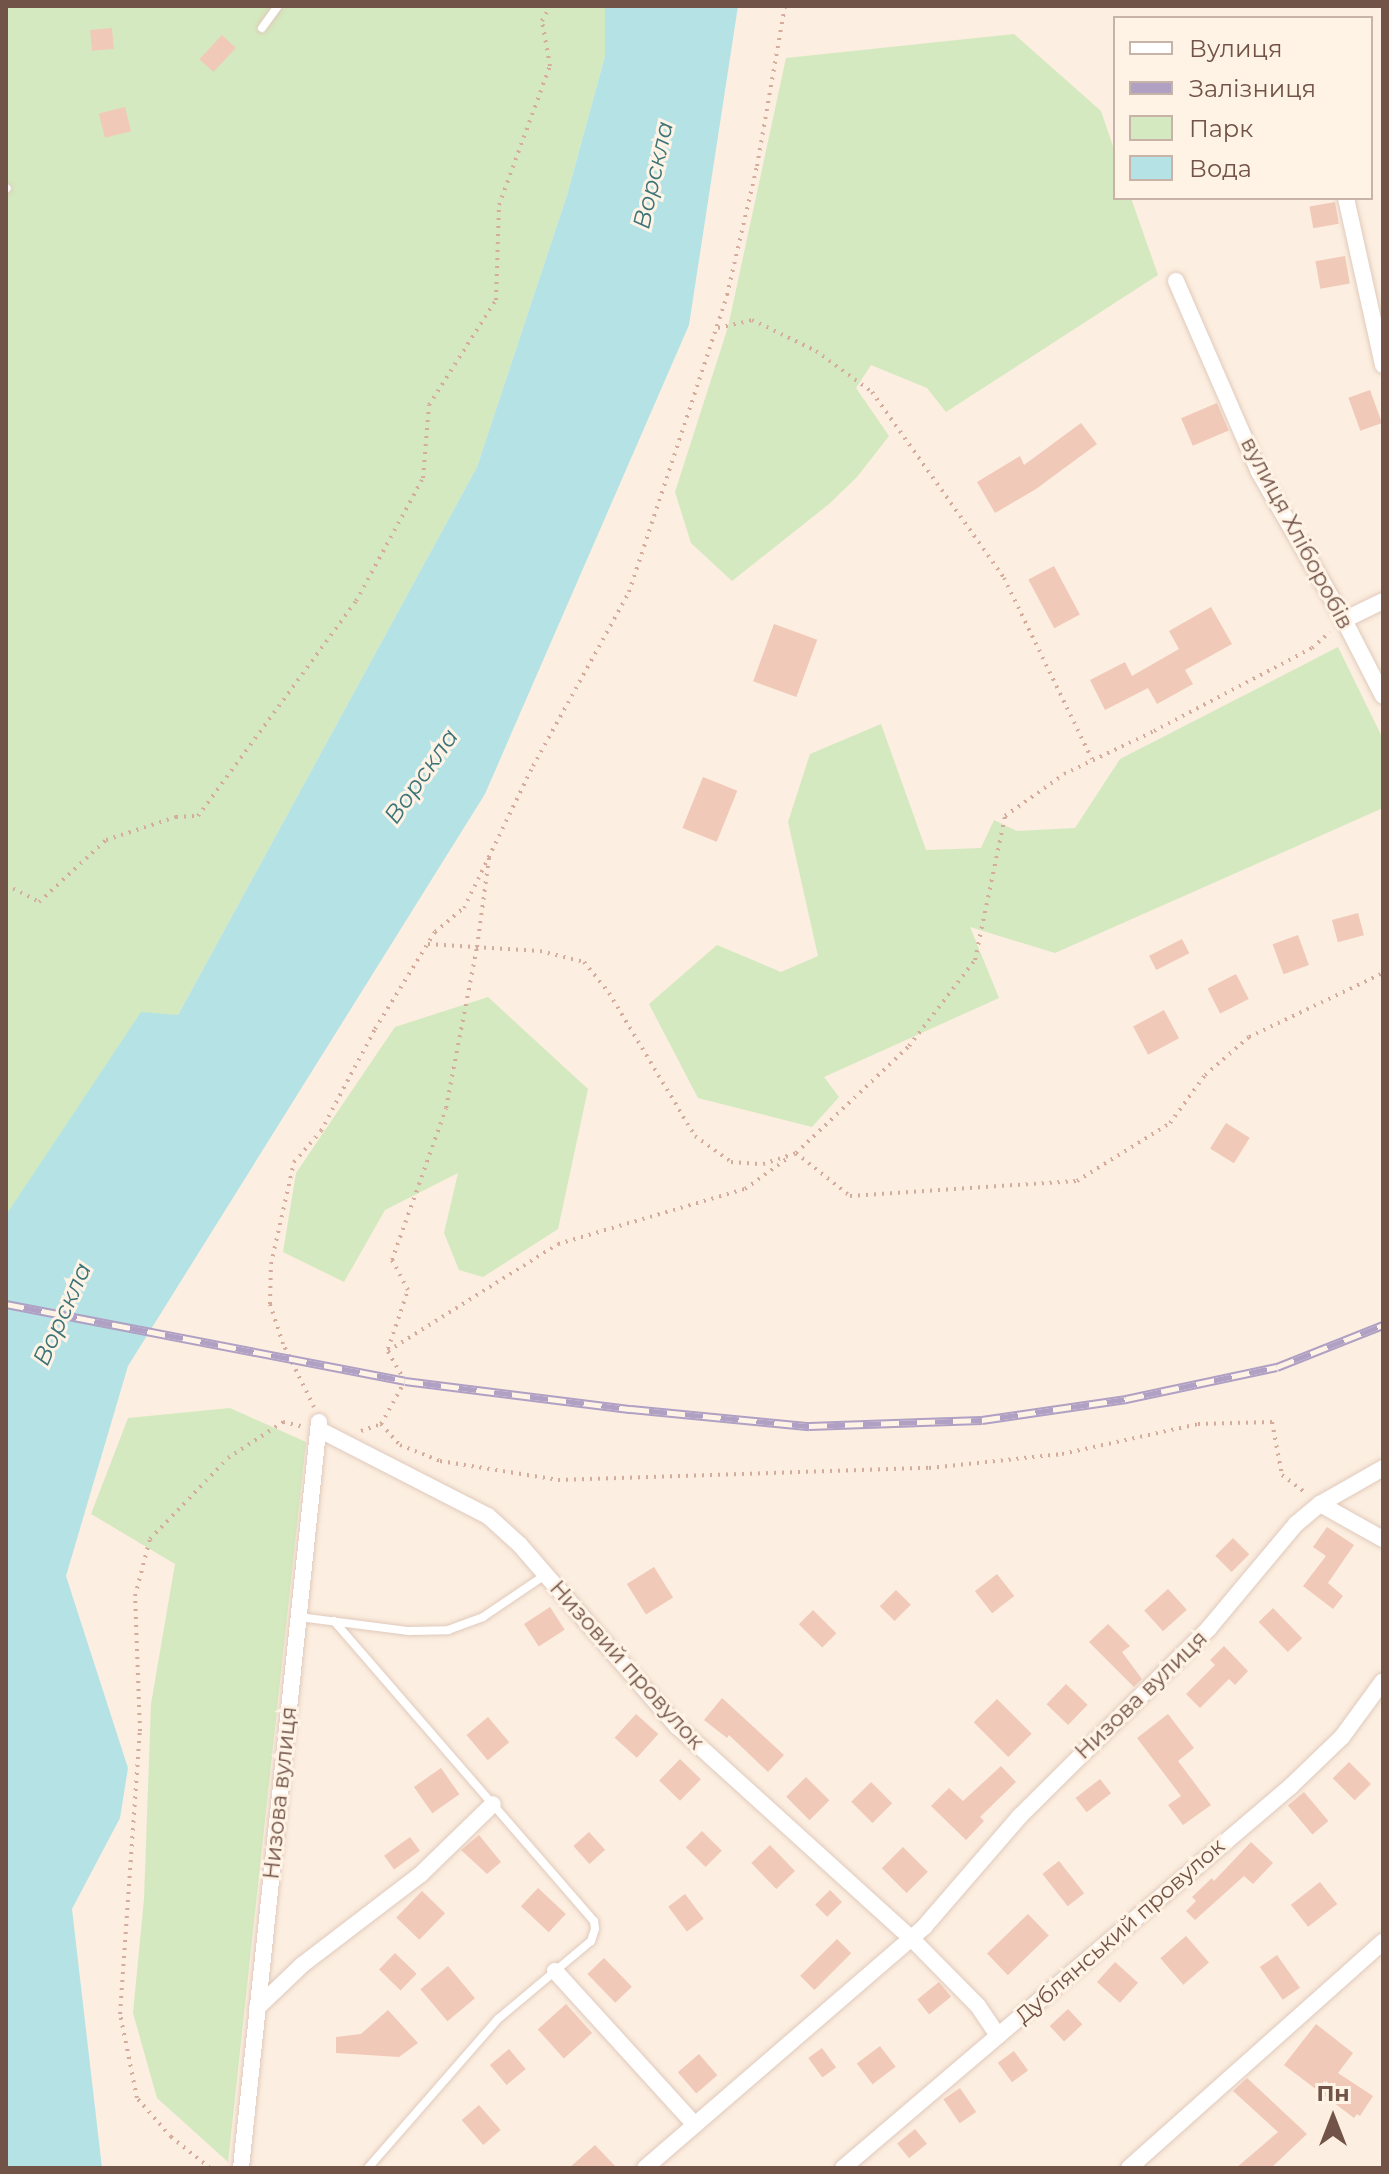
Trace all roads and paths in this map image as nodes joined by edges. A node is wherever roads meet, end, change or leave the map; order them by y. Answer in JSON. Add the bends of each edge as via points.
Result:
{"nodes":[{"id":1,"x":278,"y":6,"type":"edge"},
{"id":2,"x":550,"y":6,"type":"edge"},
{"id":3,"x":785,"y":6,"type":"edge"},
{"id":4,"x":262,"y":28,"type":"dead end"},
{"id":5,"x":1346,"y":200,"type":"edge"},
{"id":6,"x":1176,"y":281,"type":"dead end"},
{"id":7,"x":718,"y":328,"type":"junction"},
{"id":8,"x":1381,"y":346,"type":"edge"},
{"id":9,"x":1383,"y":365,"type":"edge"},
{"id":10,"x":1383,"y":601,"type":"edge"},
{"id":11,"x":1344,"y":620,"type":"junction"},
{"id":12,"x":1383,"y":696,"type":"edge"},
{"id":13,"x":1093,"y":760,"type":"junction"},
{"id":14,"x":490,"y":854,"type":"junction"},
{"id":15,"x":6,"y":885,"type":"edge"},
{"id":16,"x":428,"y":944,"type":"junction"},
{"id":17,"x":477,"y":947,"type":"junction"},
{"id":18,"x":1383,"y":973,"type":"edge"},
{"id":19,"x":796,"y":1153,"type":"junction"},
{"id":20,"x":388,"y":1351,"type":"junction"},
{"id":21,"x":318,"y":1424,"type":"junction"},
{"id":22,"x":381,"y":1424,"type":"junction"},
{"id":23,"x":351,"y":1430,"type":"dead end"},
{"id":24,"x":1383,"y":1468,"type":"edge"},
{"id":25,"x":1320,"y":1504,"type":"junction"},
{"id":26,"x":1383,"y":1539,"type":"edge"},
{"id":27,"x":546,"y":1574,"type":"junction"},
{"id":28,"x":298,"y":1617,"type":"junction"},
{"id":29,"x":334,"y":1621,"type":"junction"},
{"id":30,"x":1383,"y":1681,"type":"edge"},
{"id":31,"x":493,"y":1804,"type":"junction"},
{"id":32,"x":911,"y":1938,"type":"junction"},
{"id":33,"x":1383,"y":1942,"type":"edge"},
{"id":34,"x":555,"y":1971,"type":"junction"},
{"id":35,"x":257,"y":2008,"type":"junction"},
{"id":36,"x":998,"y":2036,"type":"junction"},
{"id":37,"x":695,"y":2125,"type":"junction"},
{"id":38,"x":210,"y":2168,"type":"edge"},
{"id":39,"x":241,"y":2168,"type":"edge"},
{"id":40,"x":368,"y":2168,"type":"edge"},
{"id":41,"x":645,"y":2168,"type":"edge"},
{"id":42,"x":843,"y":2168,"type":"edge"},
{"id":43,"x":1129,"y":2168,"type":"edge"}],
"edges":[{"from":1,"to":4,"type":"lane"},
{"from":2,"to":15,"type":"path","via":[[542,21],[550,66],[499,205],[496,300],[429,405],[423,478],[356,601],[198,816],[176,817],[106,840],[39,902]]},
{"from":3,"to":7,"type":"path","via":[[757,166]]},
{"from":5,"to":8,"type":"street"},
{"from":6,"to":11,"type":"street","name":"вулиця Хліборобів","via":[[1259,472]]},
{"from":7,"to":13,"type":"path","via":[[752,320],[816,351],[872,392],[1004,578]]},
{"from":7,"to":14,"type":"path","via":[[629,592]]},
{"from":8,"to":9,"type":"street"},
{"from":10,"to":11,"type":"street"},
{"from":11,"to":12,"type":"street","name":"вулиця Хліборобів"},
{"from":11,"to":13,"type":"path","via":[[1312,648]]},
{"from":13,"to":19,"type":"path","via":[[1005,816],[975,960],[909,1046]]},
{"from":14,"to":16,"type":"path","via":[[464,908]]},
{"from":14,"to":17,"type":"path"},
{"from":16,"to":17,"type":"path"},
{"from":16,"to":21,"type":"path","via":[[321,1131],[294,1162],[271,1264],[270,1304]]},
{"from":17,"to":19,"type":"path","via":[[540,951],[584,962],[609,993],[695,1136],[731,1162],[763,1164]]},
{"from":17,"to":20,"type":"path","via":[[446,1108],[392,1260],[408,1290]]},
{"from":18,"to":19,"type":"path","via":[[1249,1037],[1205,1075],[1170,1123],[1077,1181],[850,1196]]},
{"from":19,"to":20,"type":"path","via":[[745,1189],[558,1244]]},
{"from":20,"to":22,"type":"path","via":[[405,1381]]},
{"from":21,"to":27,"type":"street","name":"Низовий провулок","via":[[488,1516]]},
{"from":21,"to":28,"type":"street","name":"Низова вулиця"},
{"from":21,"to":38,"type":"path","via":[[283,1422],[228,1458],[150,1539],[135,1596],[140,1731],[120,2014],[137,2098],[171,2137]]},
{"from":22,"to":23,"type":"path"},
{"from":22,"to":25,"type":"path","via":[[400,1445],[440,1461],[558,1480],[929,1468],[1062,1454],[1198,1424],[1272,1422],[1282,1475]]},
{"from":24,"to":25,"type":"street","name":"Низова вулиця"},
{"from":25,"to":26,"type":"street"},
{"from":25,"to":32,"type":"street","name":"Низова вулиця","via":[[1296,1524],[1209,1628],[1092,1741]]},
{"from":27,"to":29,"type":"lane","via":[[483,1617],[448,1630],[409,1631]]},
{"from":27,"to":32,"type":"street","name":"Низовий провулок","via":[[677,1726]]},
{"from":28,"to":29,"type":"lane"},
{"from":28,"to":35,"type":"street","name":"Низова вулиця"},
{"from":29,"to":31,"type":"lane"},
{"from":30,"to":36,"type":"street","name":"Дублянський провулок","via":[[1342,1737],[1291,1786]]},
{"from":31,"to":34,"type":"lane","via":[[594,1921],[591,1941]]},
{"from":31,"to":35,"type":"street","via":[[421,1874],[302,1965]]},
{"from":32,"to":36,"type":"street","via":[[978,2006]]},
{"from":32,"to":37,"type":"street","name":"Низова вулиця"},
{"from":33,"to":43,"type":"street"},
{"from":34,"to":37,"type":"street"},
{"from":34,"to":40,"type":"lane","via":[[498,2019]]},
{"from":35,"to":39,"type":"street","name":"Низова вулиця"},
{"from":36,"to":42,"type":"street","name":"Дублянський провулок"},
{"from":37,"to":41,"type":"street","name":"Низова вулиця"}]}
